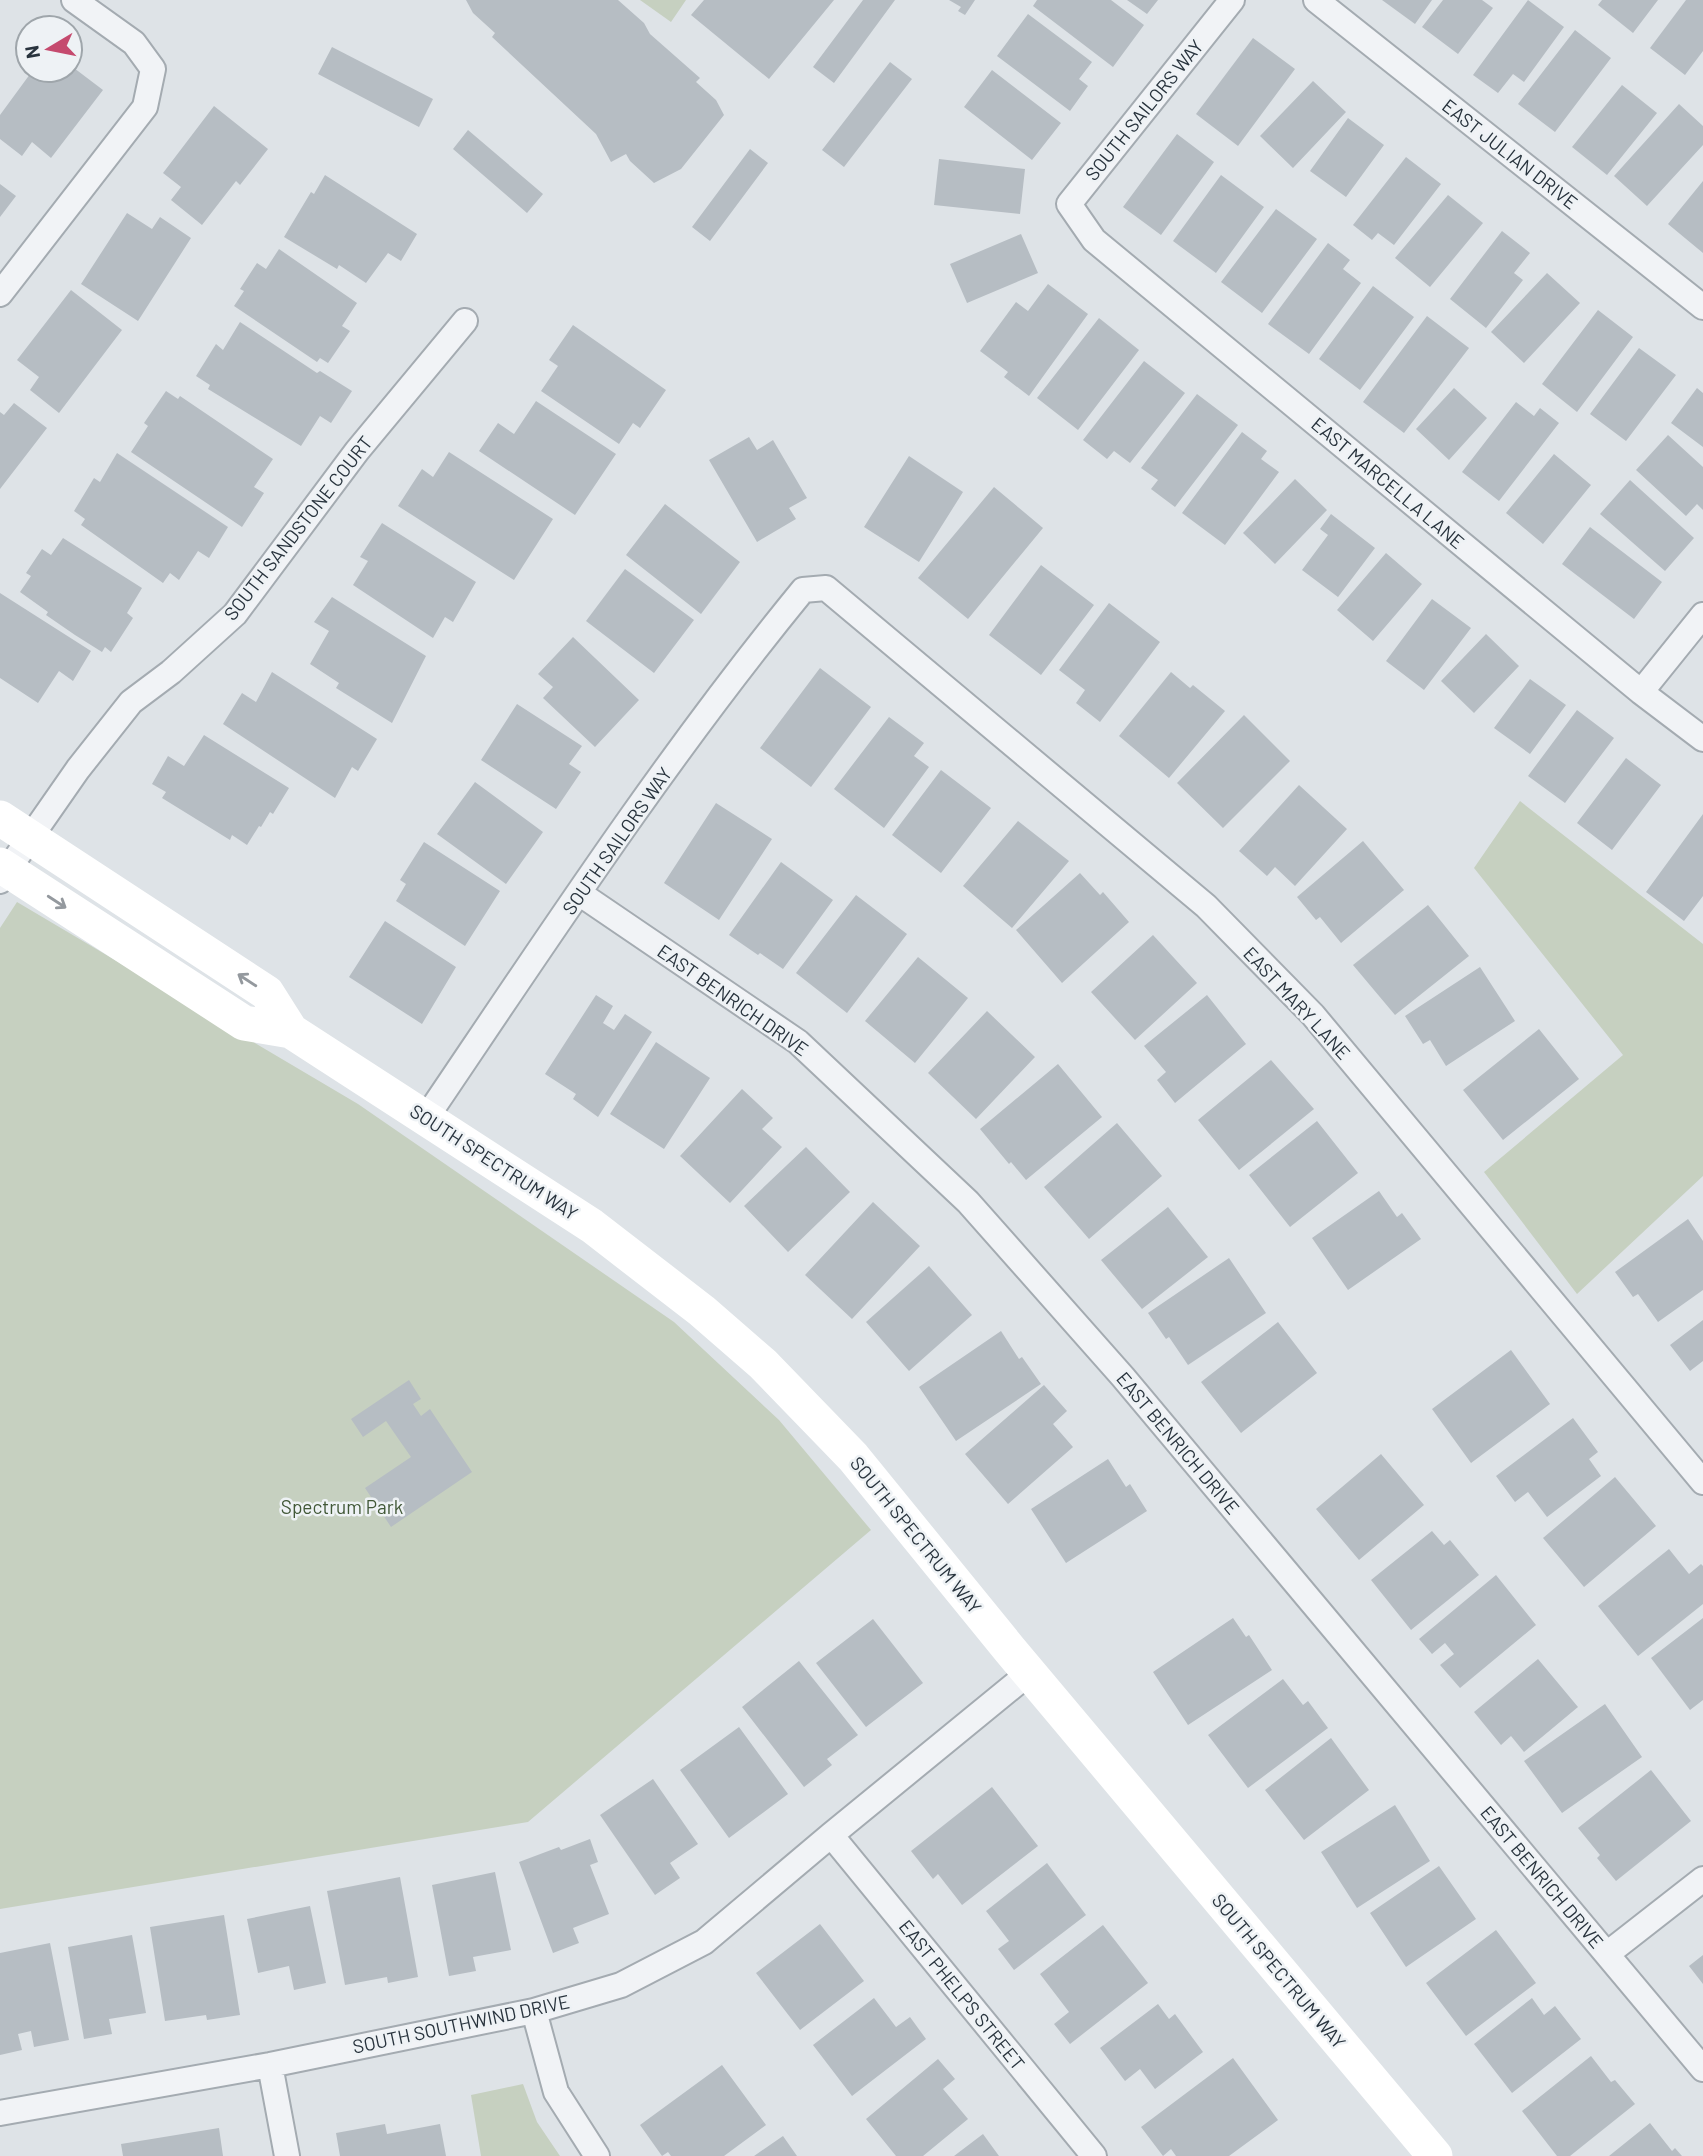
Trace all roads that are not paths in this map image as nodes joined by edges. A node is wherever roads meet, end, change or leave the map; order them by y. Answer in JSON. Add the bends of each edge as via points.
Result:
{"nodes":[{"id":1,"x":74,"y":0,"type":"edge"},
{"id":2,"x":1231,"y":0,"type":"edge"},
{"id":3,"x":1316,"y":0,"type":"edge"},
{"id":4,"x":1080,"y":220,"type":"joint"},
{"id":5,"x":0,"y":294,"type":"edge"},
{"id":6,"x":1703,"y":307,"type":"edge"},
{"id":7,"x":465,"y":321,"type":"dead end"},
{"id":8,"x":826,"y":588,"type":"joint"},
{"id":9,"x":1703,"y":615,"type":"edge"},
{"id":10,"x":1641,"y":692,"type":"junction"},
{"id":11,"x":1703,"y":739,"type":"edge"},
{"id":12,"x":0,"y":818,"type":"edge"},
{"id":13,"x":11,"y":862,"type":"edge"},
{"id":14,"x":579,"y":893,"type":"junction"},
{"id":15,"x":426,"y":1118,"type":"junction"},
{"id":16,"x":1703,"y":1482,"type":"edge"},
{"id":17,"x":1029,"y":1673,"type":"junction"},
{"id":18,"x":831,"y":1835,"type":"junction"},
{"id":19,"x":1703,"y":1879,"type":"edge"},
{"id":20,"x":1607,"y":1954,"type":"junction"},
{"id":21,"x":534,"y":2011,"type":"junction"},
{"id":22,"x":270,"y":2065,"type":"junction"},
{"id":23,"x":1703,"y":2069,"type":"edge"},
{"id":24,"x":0,"y":2113,"type":"edge"},
{"id":25,"x":286,"y":2156,"type":"edge"},
{"id":26,"x":597,"y":2156,"type":"edge"},
{"id":27,"x":1094,"y":2156,"type":"edge"},
{"id":28,"x":1435,"y":2156,"type":"edge"}],
"edges":[{"from":1,"to":5,"type":"street","via":[[134,43],[153,69],[145,107]]},
{"from":2,"to":4,"type":"street","name":"SOUTH SAILORS WAY","via":[[1069,204]]},
{"from":3,"to":6,"type":"street","name":"EAST JULIAN DRIVE"},
{"from":4,"to":10,"type":"street","name":"EAST MARCELLA LANE","via":[[1094,240]]},
{"from":7,"to":13,"type":"street","name":"SOUTH SANDSTONE COURT","via":[[356,451],[235,614],[131,702]]},
{"from":8,"to":14,"type":"street","name":"SOUTH SAILORS WAY","via":[[803,590],[740,667]]},
{"from":8,"to":16,"type":"street","name":"EAST MARY LANE","via":[[1206,906],[1313,1015]]},
{"from":9,"to":10,"type":"street"},
{"from":10,"to":11,"type":"street","name":"EAST MARCELLA LANE"},
{"from":12,"to":13,"type":"street","name":"SOUTH SPECTRUM WAY"},
{"from":13,"to":15,"type":"street","name":"SOUTH SPECTRUM WAY","via":[[244,1023],[291,1031]]},
{"from":14,"to":15,"type":"street","name":"SOUTH SAILORS WAY"},
{"from":14,"to":20,"type":"street","name":"EAST BENRICH DRIVE","via":[[798,1042],[968,1202],[1123,1377]]},
{"from":15,"to":17,"type":"street","name":"SOUTH SPECTRUM WAY","via":[[592,1226],[763,1364],[853,1457]]},
{"from":17,"to":18,"type":"street","name":"SOUTH SOUTHWIND DRIVE"},
{"from":17,"to":28,"type":"street","name":"SOUTH SPECTRUM WAY"},
{"from":18,"to":21,"type":"street","name":"SOUTH SOUTHWIND DRIVE","via":[[704,1942],[621,1986]]},
{"from":18,"to":27,"type":"street","name":"EAST PHELPS STREET"},
{"from":19,"to":20,"type":"street"},
{"from":20,"to":23,"type":"street","name":"EAST BENRICH DRIVE"},
{"from":21,"to":22,"type":"street","name":"SOUTH SOUTHWIND DRIVE"},
{"from":21,"to":26,"type":"street","via":[[556,2092]]},
{"from":22,"to":24,"type":"street","name":"SOUTH SOUTHWIND DRIVE"},
{"from":22,"to":25,"type":"street"}]}
